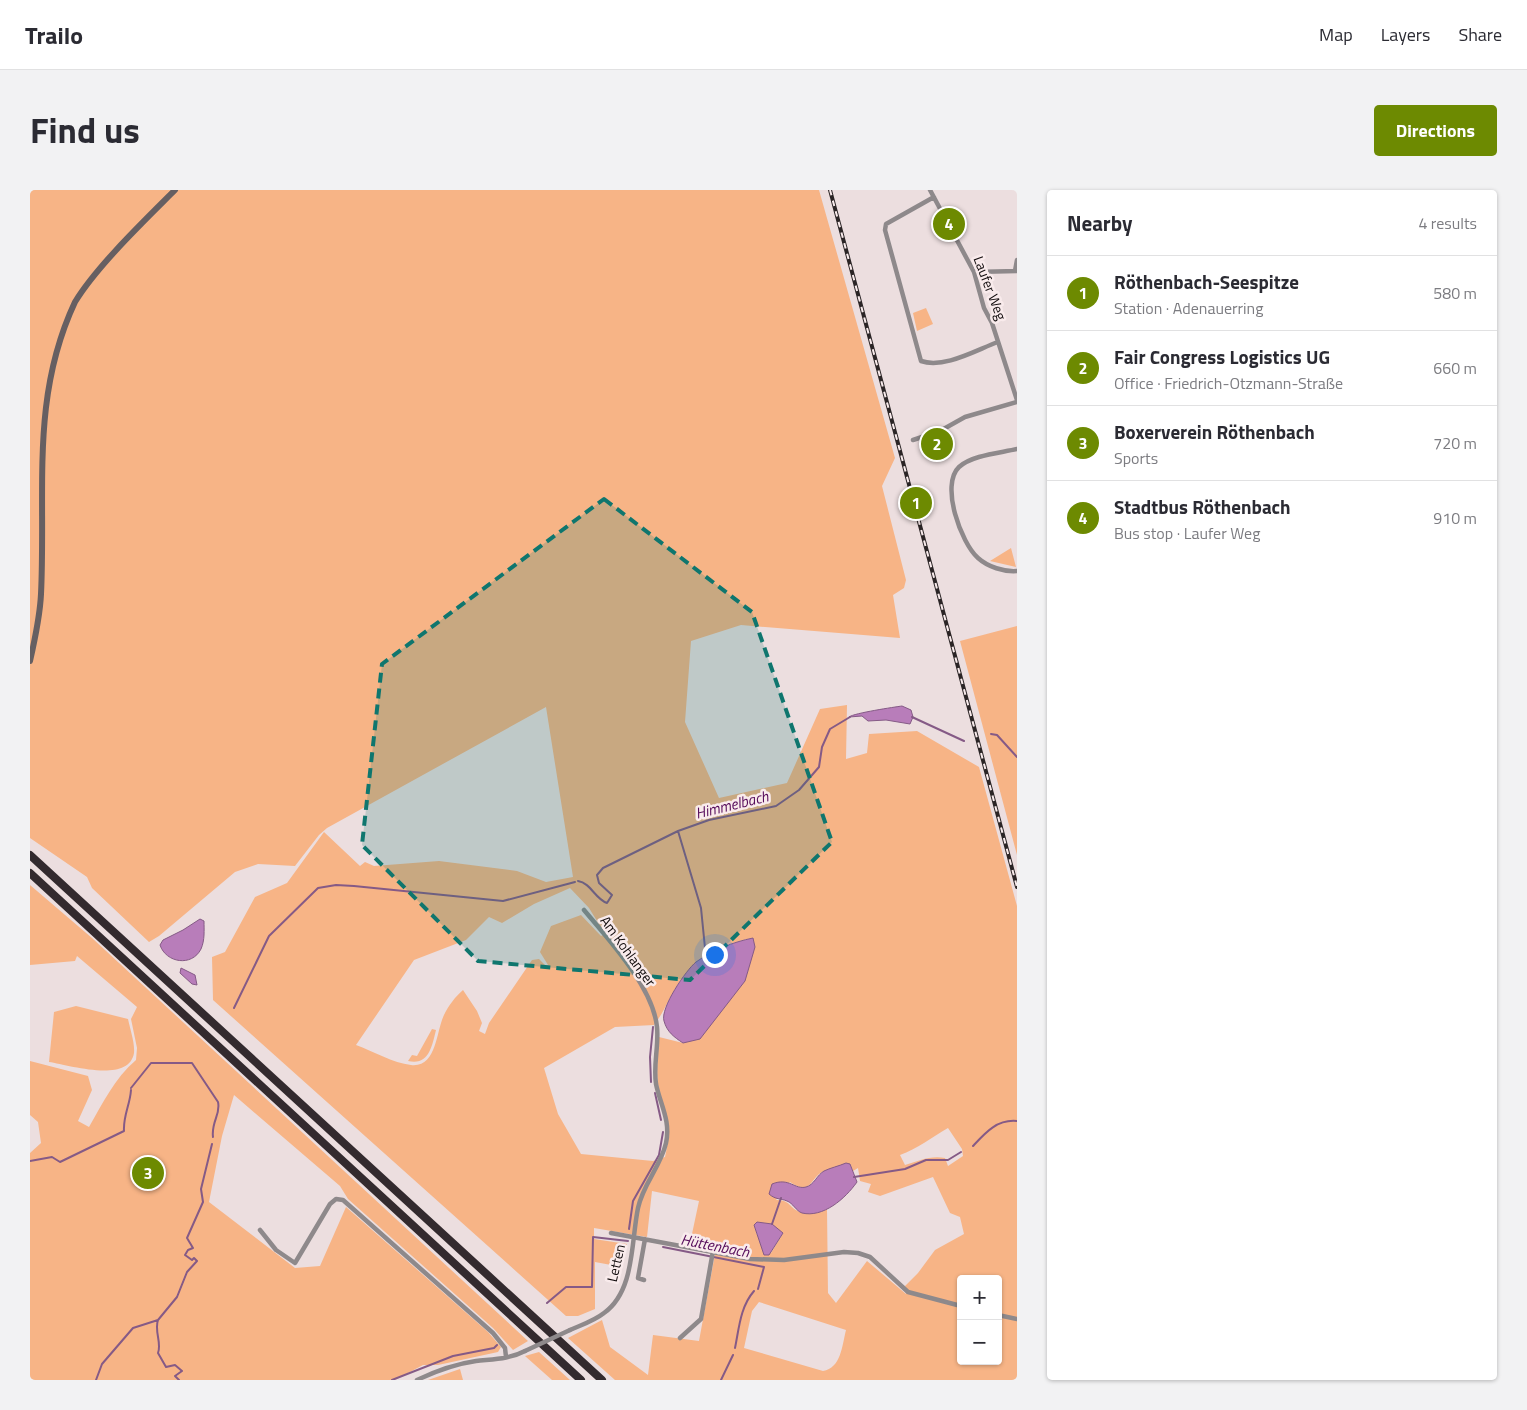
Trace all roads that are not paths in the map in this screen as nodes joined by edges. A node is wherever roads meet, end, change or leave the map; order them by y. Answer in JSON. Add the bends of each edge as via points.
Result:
{"nodes":[{"id":1,"x":175,"y":190,"type":"edge"},
{"id":2,"x":930,"y":190,"type":"edge"},
{"id":3,"x":934,"y":198,"type":"junction"},
{"id":4,"x":1017,"y":260,"type":"edge"},
{"id":5,"x":1016,"y":271,"type":"edge"},
{"id":6,"x":974,"y":272,"type":"junction"},
{"id":7,"x":998,"y":342,"type":"junction"},
{"id":8,"x":1017,"y":401,"type":"edge"},
{"id":9,"x":913,"y":440,"type":"dead end"},
{"id":10,"x":1017,"y":449,"type":"edge"},
{"id":11,"x":1017,"y":571,"type":"edge"},
{"id":12,"x":30,"y":661,"type":"edge"},
{"id":13,"x":30,"y":855,"type":"edge"},
{"id":14,"x":30,"y":872,"type":"edge"},
{"id":15,"x":584,"y":910,"type":"dead end"},
{"id":16,"x":260,"y":1230,"type":"dead end"},
{"id":17,"x":611,"y":1233,"type":"dead end"},
{"id":18,"x":633,"y":1237,"type":"junction"},
{"id":19,"x":645,"y":1239,"type":"junction"},
{"id":20,"x":713,"y":1251,"type":"junction"},
{"id":21,"x":644,"y":1280,"type":"dead end"},
{"id":22,"x":957,"y":1305,"type":"edge"},
{"id":23,"x":1002,"y":1315,"type":"edge"},
{"id":24,"x":1017,"y":1319,"type":"edge"},
{"id":25,"x":680,"y":1338,"type":"dead end"},
{"id":26,"x":506,"y":1357,"type":"junction"},
{"id":27,"x":417,"y":1380,"type":"edge"},
{"id":28,"x":581,"y":1380,"type":"edge"},
{"id":29,"x":602,"y":1380,"type":"edge"}],
"edges":[{"from":1,"to":12,"type":"street","via":[[75,301],[49,360],[38,406],[36,432],[41,594]]},
{"from":2,"to":3,"type":"street","name":"Laufer Weg"},
{"from":3,"to":6,"type":"street","name":"Laufer Weg"},
{"from":3,"to":7,"type":"street","via":[[886,224],[884,230],[921,361],[930,364],[947,361]]},
{"from":4,"to":5,"type":"street"},
{"from":5,"to":6,"type":"street"},
{"from":6,"to":7,"type":"street","name":"Laufer Weg"},
{"from":7,"to":8,"type":"street","name":"Laufer Weg"},
{"from":8,"to":9,"type":"street","via":[[966,417]]},
{"from":10,"to":11,"type":"street","via":[[962,464],[954,473],[950,490],[968,548],[987,564]]},
{"from":13,"to":29,"type":"highway"},
{"from":14,"to":28,"type":"highway"},
{"from":15,"to":18,"type":"street","name":"Am Kohlanger","via":[[646,994],[657,1027],[655,1072],[666,1114],[667,1140],[662,1158],[639,1199]]},
{"from":16,"to":26,"type":"street","via":[[276,1250],[295,1263],[330,1204],[336,1199],[343,1200],[493,1333],[505,1348]]},
{"from":17,"to":18,"type":"street"},
{"from":18,"to":19,"type":"street","name":"Letten"},
{"from":18,"to":26,"type":"street","name":"Letten","bridge":true,"via":[[627,1276],[616,1300],[603,1314]]},
{"from":19,"to":20,"type":"street","name":"Letten"},
{"from":19,"to":21,"type":"street","via":[[638,1278]]},
{"from":20,"to":22,"type":"street","name":"Letten","via":[[767,1260],[858,1253],[870,1257],[908,1292]]},
{"from":20,"to":25,"type":"street","via":[[701,1319]]},
{"from":23,"to":24,"type":"street"},
{"from":26,"to":27,"type":"street","name":"Letten","via":[[456,1365]]}]}
